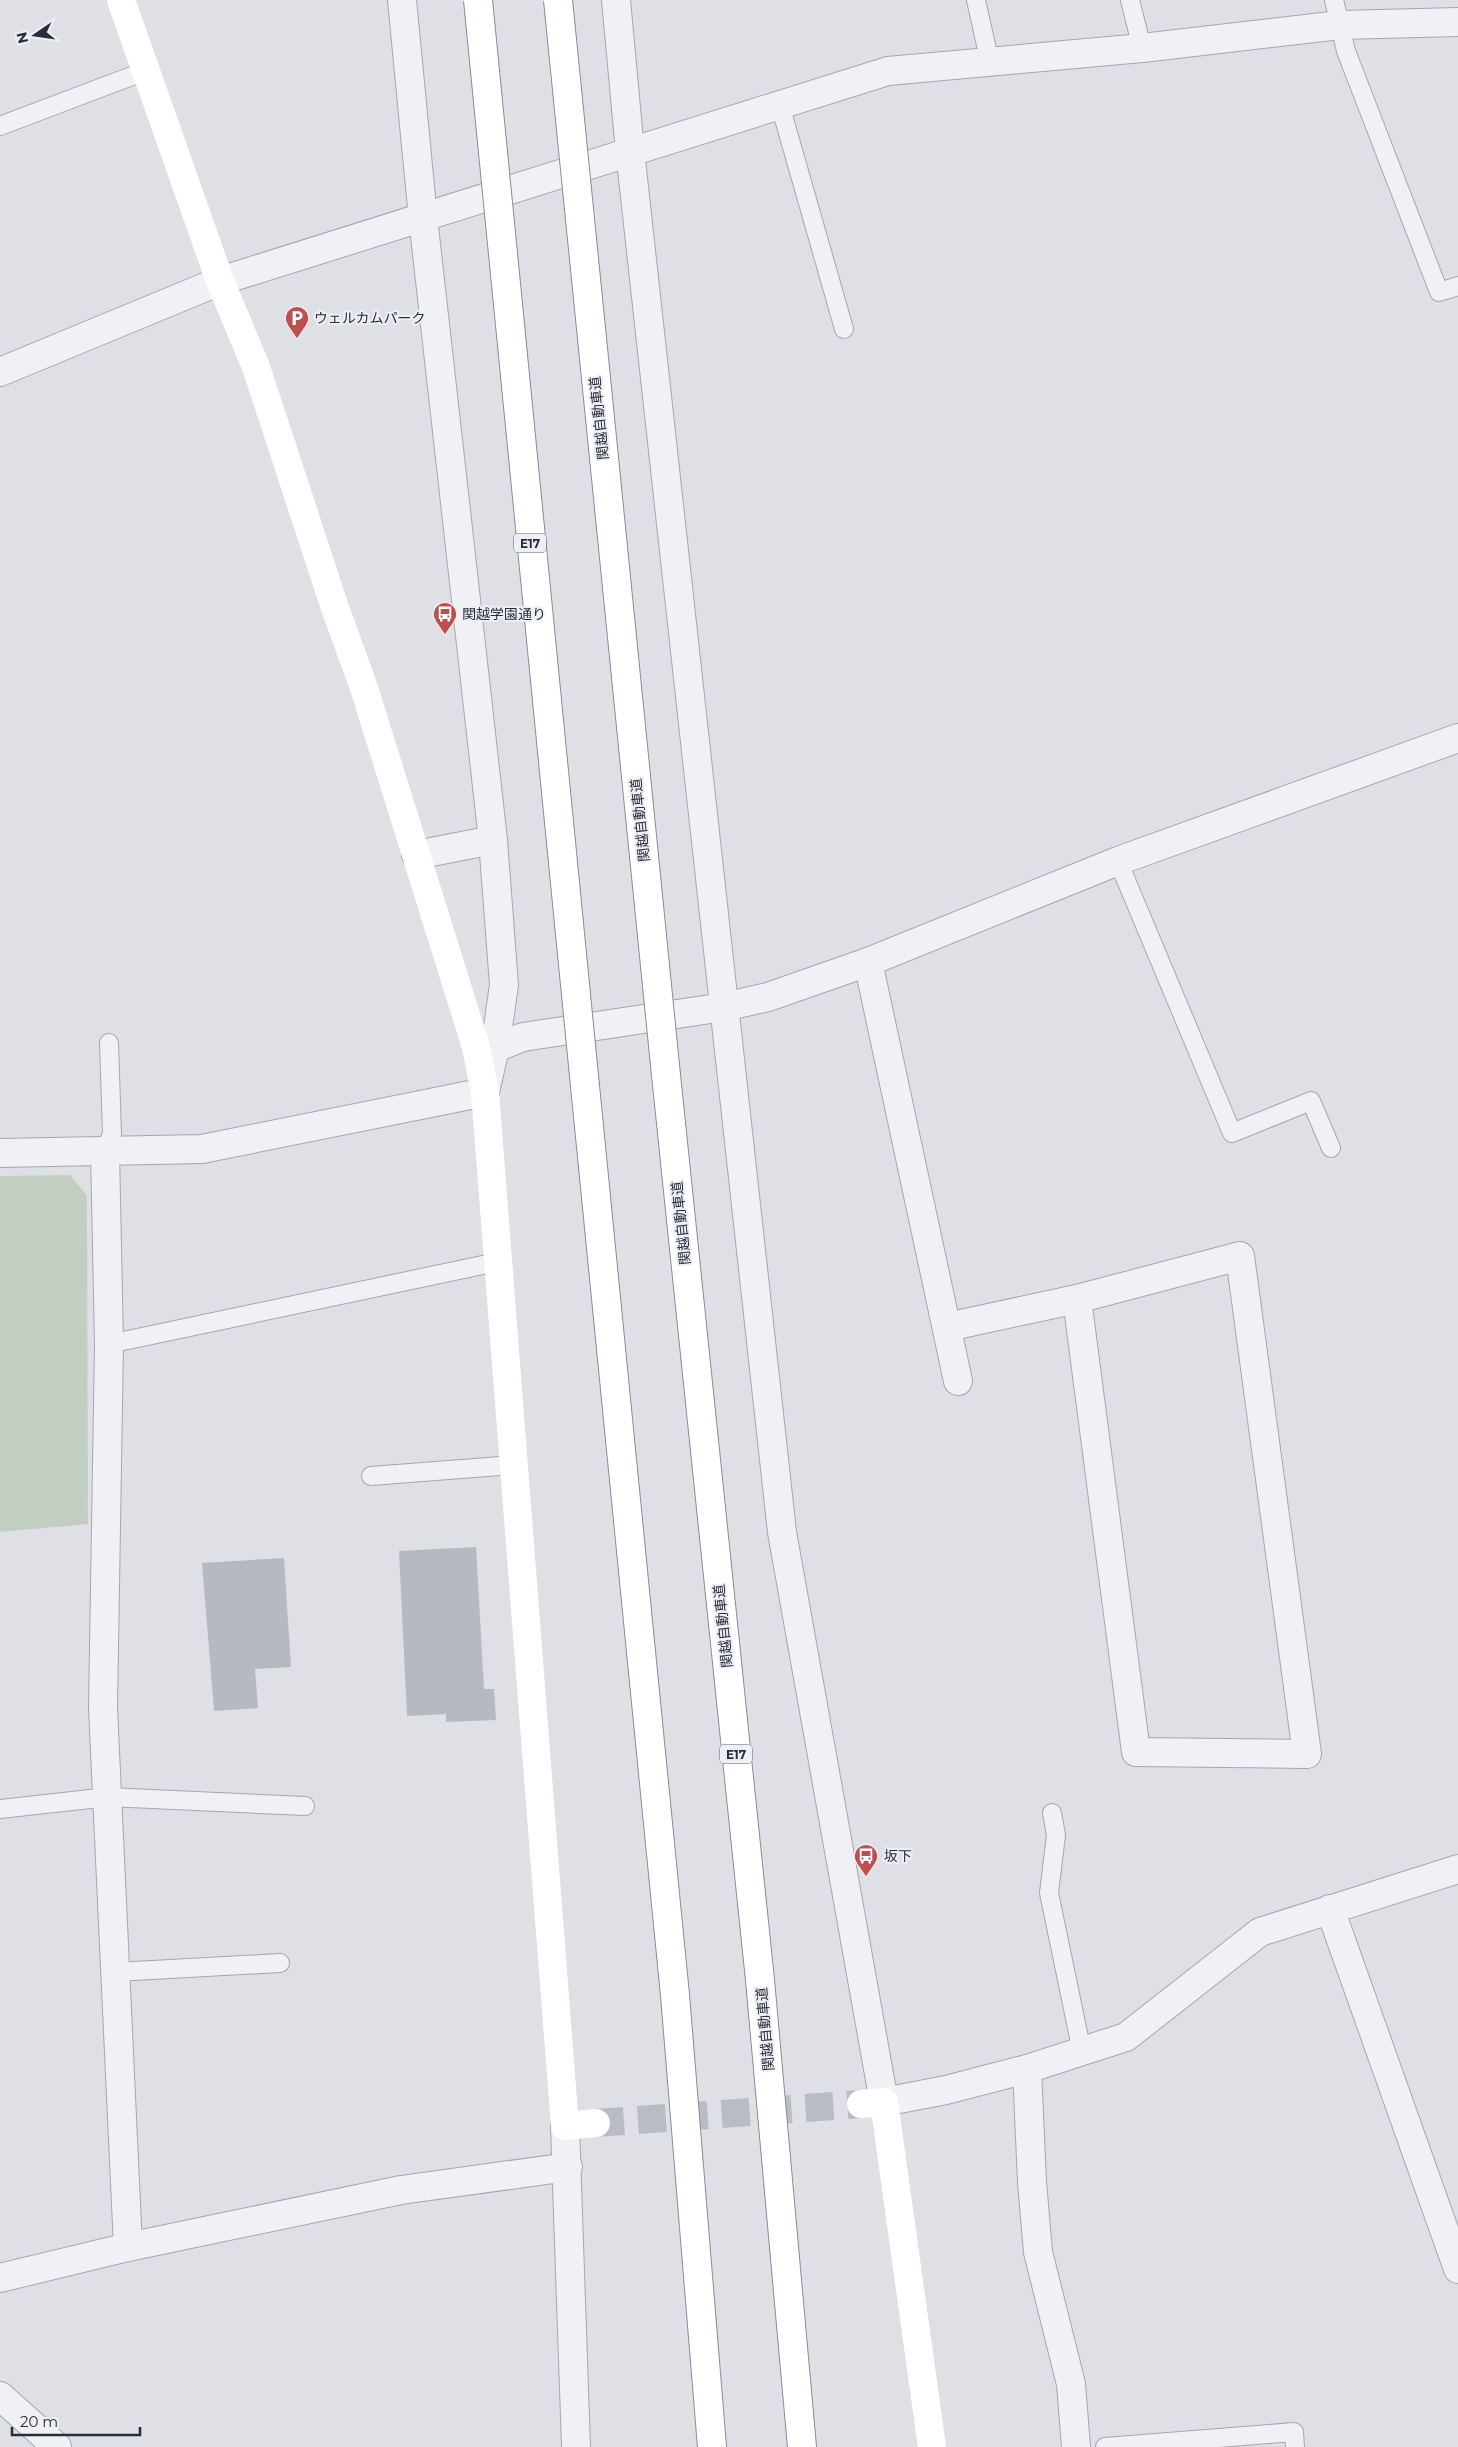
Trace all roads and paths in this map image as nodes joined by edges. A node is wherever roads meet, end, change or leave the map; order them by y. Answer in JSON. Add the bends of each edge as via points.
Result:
{"nodes":[{"id":1,"x":121,"y":0,"type":"edge"},
{"id":2,"x":402,"y":0,"type":"edge"},
{"id":3,"x":478,"y":0,"type":"edge"},
{"id":4,"x":558,"y":0,"type":"edge"},
{"id":5,"x":616,"y":0,"type":"edge"},
{"id":6,"x":976,"y":0,"type":"edge"},
{"id":7,"x":1130,"y":0,"type":"edge"},
{"id":8,"x":1337,"y":13,"type":"edge"},
{"id":9,"x":1458,"y":22,"type":"edge"},
{"id":10,"x":1142,"y":48,"type":"junction"},
{"id":11,"x":990,"y":63,"type":"junction"},
{"id":12,"x":145,"y":71,"type":"junction"},
{"id":13,"x":780,"y":105,"type":"junction"},
{"id":14,"x":0,"y":126,"type":"edge"},
{"id":15,"x":630,"y":151,"type":"junction"},
{"id":16,"x":423,"y":218,"type":"junction"},
{"id":17,"x":220,"y":281,"type":"junction"},
{"id":18,"x":1458,"y":286,"type":"edge"},
{"id":19,"x":844,"y":329,"type":"dead end"},
{"id":20,"x":0,"y":372,"type":"edge"},
{"id":21,"x":1458,"y":738,"type":"edge"},
{"id":22,"x":493,"y":840,"type":"junction"},
{"id":23,"x":416,"y":855,"type":"junction"},
{"id":24,"x":1118,"y":861,"type":"junction"},
{"id":25,"x":868,"y":962,"type":"junction"},
{"id":26,"x":724,"y":1007,"type":"junction"},
{"id":27,"x":109,"y":1043,"type":"dead end"},
{"id":28,"x":495,"y":1048,"type":"junction"},
{"id":29,"x":485,"y":1092,"type":"junction"},
{"id":30,"x":1331,"y":1148,"type":"dead end"},
{"id":31,"x":105,"y":1151,"type":"junction"},
{"id":32,"x":0,"y":1153,"type":"edge"},
{"id":33,"x":497,"y":1262,"type":"junction"},
{"id":34,"x":1077,"y":1299,"type":"junction"},
{"id":35,"x":947,"y":1327,"type":"junction"},
{"id":36,"x":109,"y":1344,"type":"junction"},
{"id":37,"x":958,"y":1381,"type":"dead end"},
{"id":38,"x":513,"y":1465,"type":"junction"},
{"id":39,"x":371,"y":1476,"type":"dead end"},
{"id":40,"x":108,"y":1797,"type":"junction"},
{"id":41,"x":305,"y":1806,"type":"dead end"},
{"id":42,"x":0,"y":1809,"type":"edge"},
{"id":43,"x":1052,"y":1813,"type":"dead end"},
{"id":44,"x":1458,"y":1869,"type":"edge"},
{"id":45,"x":1330,"y":1909,"type":"junction"},
{"id":46,"x":280,"y":1963,"type":"dead end"},
{"id":47,"x":116,"y":1972,"type":"junction"},
{"id":48,"x":1082,"y":2052,"type":"junction"},
{"id":49,"x":1027,"y":2069,"type":"junction"},
{"id":50,"x":873,"y":2103,"type":"junction"},
{"id":51,"x":596,"y":2123,"type":"tunnel mouth"},
{"id":52,"x":565,"y":2126,"type":"junction"},
{"id":53,"x":568,"y":2167,"type":"junction"},
{"id":54,"x":128,"y":2247,"type":"junction"},
{"id":55,"x":1458,"y":2269,"type":"edge"},
{"id":56,"x":0,"y":2278,"type":"edge"},
{"id":57,"x":0,"y":2396,"type":"edge"},
{"id":58,"x":57,"y":2447,"type":"edge"},
{"id":59,"x":576,"y":2447,"type":"edge"},
{"id":60,"x":712,"y":2447,"type":"edge"},
{"id":61,"x":802,"y":2447,"type":"edge"},
{"id":62,"x":932,"y":2447,"type":"edge"},
{"id":63,"x":1076,"y":2447,"type":"edge"},
{"id":64,"x":1105,"y":2447,"type":"edge"},
{"id":65,"x":1295,"y":2447,"type":"edge"}],
"edges":[{"from":1,"to":12,"type":"main road"},
{"from":2,"to":16,"type":"street"},
{"from":3,"to":60,"type":"main road","number":"E17","bridge":true,"via":[[675,1995]]},
{"from":4,"to":61,"type":"main road","name":"関越自動車道","number":"E17","bridge":true,"via":[[760,1980]]},
{"from":5,"to":15,"type":"street"},
{"from":6,"to":11,"type":"lane"},
{"from":7,"to":10,"type":"lane"},
{"from":8,"to":9,"type":"street"},
{"from":8,"to":10,"type":"street"},
{"from":8,"to":18,"type":"lane","via":[[1346,51],[1439,292]]},
{"from":10,"to":11,"type":"street"},
{"from":11,"to":13,"type":"street","via":[[888,71]]},
{"from":12,"to":14,"type":"lane"},
{"from":12,"to":17,"type":"main road"},
{"from":13,"to":15,"type":"street"},
{"from":13,"to":19,"type":"lane"},
{"from":15,"to":16,"type":"street"},
{"from":15,"to":26,"type":"street"},
{"from":16,"to":17,"type":"street"},
{"from":16,"to":22,"type":"street"},
{"from":17,"to":20,"type":"street"},
{"from":17,"to":23,"type":"main road","via":[[256,367],[364,688]]},
{"from":21,"to":24,"type":"street"},
{"from":22,"to":23,"type":"street"},
{"from":22,"to":28,"type":"street","via":[[504,985]]},
{"from":23,"to":29,"type":"main road","via":[[476,1047]]},
{"from":24,"to":25,"type":"street"},
{"from":24,"to":30,"type":"lane","via":[[1232,1133],[1311,1101]]},
{"from":25,"to":26,"type":"street","via":[[768,997]]},
{"from":25,"to":35,"type":"street"},
{"from":26,"to":28,"type":"street","via":[[523,1037]]},
{"from":26,"to":50,"type":"street","via":[[782,1532]]},
{"from":27,"to":31,"type":"lane","via":[[112,1134]]},
{"from":28,"to":29,"type":"street"},
{"from":29,"to":31,"type":"street","via":[[202,1149]]},
{"from":29,"to":33,"type":"main road"},
{"from":31,"to":32,"type":"street"},
{"from":31,"to":36,"type":"street"},
{"from":33,"to":36,"type":"lane"},
{"from":33,"to":38,"type":"main road"},
{"from":34,"to":34,"type":"street","via":[[1136,1752],[1307,1754],[1240,1256]]},
{"from":34,"to":35,"type":"street"},
{"from":35,"to":37,"type":"street"},
{"from":36,"to":40,"type":"street","via":[[103,1708]]},
{"from":38,"to":39,"type":"lane"},
{"from":38,"to":52,"type":"main road"},
{"from":40,"to":41,"type":"lane"},
{"from":40,"to":42,"type":"lane"},
{"from":40,"to":47,"type":"street"},
{"from":43,"to":48,"type":"lane","via":[[1056,1835],[1049,1893]]},
{"from":44,"to":45,"type":"street"},
{"from":45,"to":48,"type":"street","via":[[1260,1932],[1126,2037]]},
{"from":45,"to":55,"type":"street"},
{"from":46,"to":47,"type":"lane"},
{"from":47,"to":54,"type":"street"},
{"from":48,"to":49,"type":"street"},
{"from":49,"to":50,"type":"street","via":[[946,2090]]},
{"from":49,"to":63,"type":"street","via":[[1038,2252],[1071,2384]]},
{"from":50,"to":62,"type":"main road"},
{"from":51,"to":52,"type":"main road"},
{"from":52,"to":53,"type":"street"},
{"from":53,"to":54,"type":"street","via":[[400,2190]]},
{"from":53,"to":59,"type":"street"},
{"from":54,"to":56,"type":"street"},
{"from":57,"to":58,"type":"street"},
{"from":64,"to":65,"type":"lane","via":[[1294,2432]]}]}
